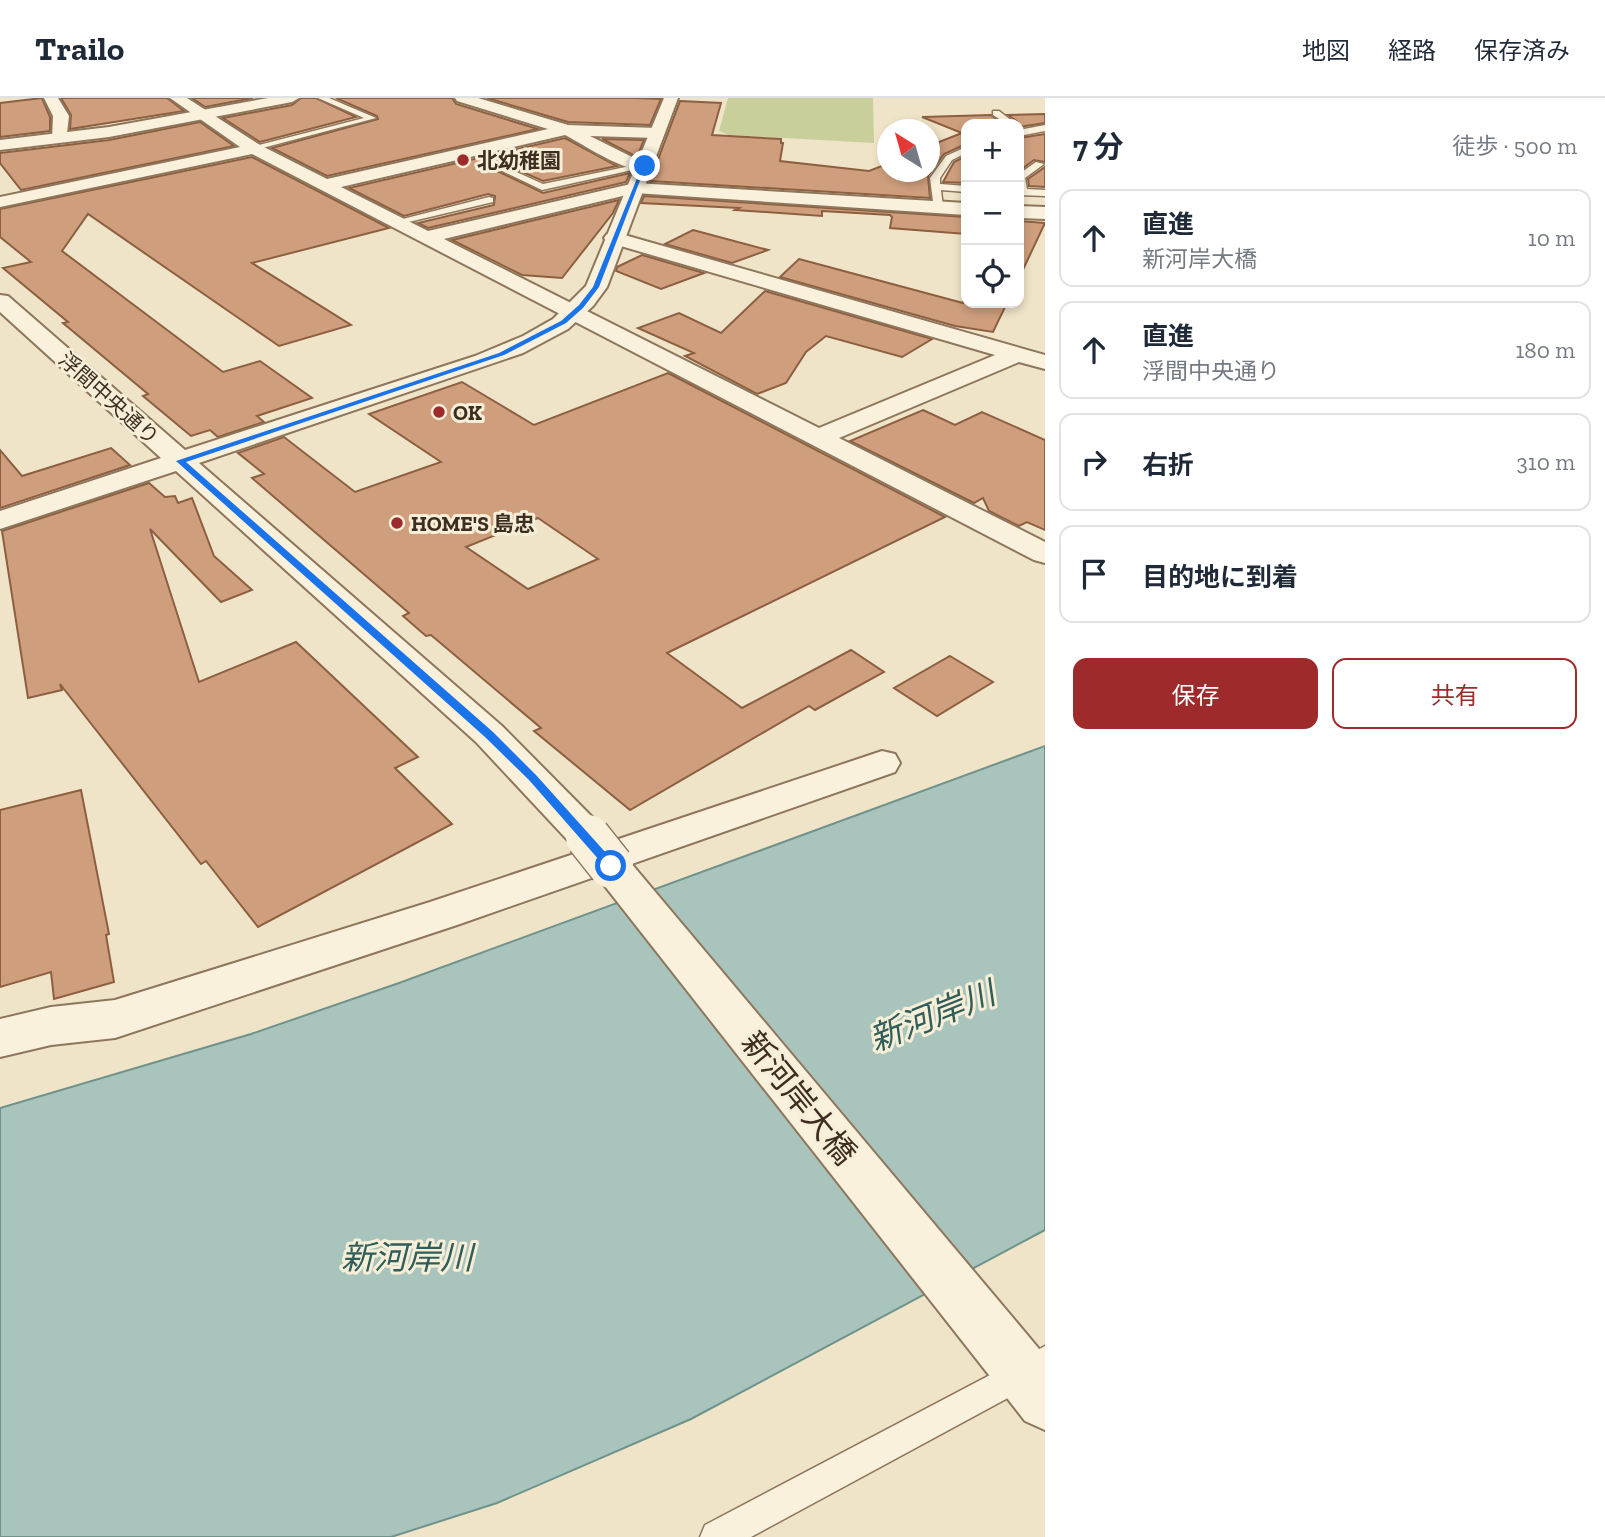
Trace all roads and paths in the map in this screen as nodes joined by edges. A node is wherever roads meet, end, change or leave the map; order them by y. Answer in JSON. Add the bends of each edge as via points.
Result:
{"nodes":[{"id":1,"x":51,"y":98,"type":"edge"},
{"id":2,"x":177,"y":98,"type":"edge"},
{"id":3,"x":292,"y":98,"type":"edge"},
{"id":4,"x":322,"y":98,"type":"edge"},
{"id":5,"x":461,"y":98,"type":"edge"},
{"id":6,"x":506,"y":98,"type":"edge"},
{"id":7,"x":671,"y":98,"type":"edge"},
{"id":8,"x":481,"y":104,"type":"junction"},
{"id":9,"x":996,"y":113,"type":"dead end"},
{"id":10,"x":203,"y":115,"type":"junction"},
{"id":11,"x":1005,"y":119,"type":"edge"},
{"id":12,"x":1045,"y":128,"type":"edge"},
{"id":13,"x":567,"y":130,"type":"junction"},
{"id":14,"x":1024,"y":131,"type":"edge"},
{"id":15,"x":657,"y":133,"type":"junction"},
{"id":16,"x":60,"y":139,"type":"junction"},
{"id":17,"x":0,"y":145,"type":"edge"},
{"id":18,"x":604,"y":148,"type":"junction"},
{"id":19,"x":254,"y":149,"type":"junction"},
{"id":20,"x":961,"y":152,"type":"edge"},
{"id":21,"x":580,"y":153,"type":"dead end"},
{"id":22,"x":549,"y":158,"type":"dead end"},
{"id":23,"x":1039,"y":163,"type":"dead end"},
{"id":24,"x":645,"y":166,"type":"junction"},
{"id":25,"x":1020,"y":182,"type":"edge"},
{"id":26,"x":325,"y":185,"type":"junction"},
{"id":27,"x":936,"y":187,"type":"junction"},
{"id":28,"x":635,"y":188,"type":"junction"},
{"id":29,"x":961,"y":188,"type":"edge"},
{"id":30,"x":1024,"y":192,"type":"edge"},
{"id":31,"x":1045,"y":193,"type":"edge"},
{"id":32,"x":479,"y":201,"type":"dead end"},
{"id":33,"x":0,"y":202,"type":"edge"},
{"id":34,"x":938,"y":207,"type":"junction"},
{"id":35,"x":961,"y":209,"type":"edge"},
{"id":36,"x":1024,"y":212,"type":"edge"},
{"id":37,"x":1045,"y":213,"type":"edge"},
{"id":38,"x":396,"y":222,"type":"junction"},
{"id":39,"x":426,"y":237,"type":"junction"},
{"id":40,"x":614,"y":238,"type":"junction"},
{"id":41,"x":0,"y":301,"type":"edge"},
{"id":42,"x":574,"y":314,"type":"junction"},
{"id":43,"x":1014,"y":355,"type":"junction"},
{"id":44,"x":1045,"y":362,"type":"edge"},
{"id":45,"x":818,"y":438,"type":"junction"},
{"id":46,"x":180,"y":461,"type":"junction"},
{"id":47,"x":0,"y":520,"type":"edge"},
{"id":48,"x":1045,"y":554,"type":"edge"},
{"id":49,"x":882,"y":763,"type":"dead end"},
{"id":50,"x":589,"y":837,"type":"joint"},
{"id":51,"x":0,"y":1038,"type":"edge"},
{"id":52,"x":1030,"y":1374,"type":"edge"},
{"id":53,"x":717,"y":1537,"type":"edge"}],
"edges":[{"from":1,"to":16,"type":"street","via":[[61,116]]},
{"from":2,"to":10,"type":"street"},
{"from":3,"to":10,"type":"street"},
{"from":4,"to":19,"type":"lane","via":[[372,118]]},
{"from":5,"to":8,"type":"street"},
{"from":6,"to":8,"type":"street"},
{"from":7,"to":15,"type":"street"},
{"from":8,"to":13,"type":"street"},
{"from":9,"to":11,"type":"lane"},
{"from":10,"to":16,"type":"street"},
{"from":10,"to":19,"type":"street"},
{"from":12,"to":14,"type":"lane"},
{"from":13,"to":15,"type":"street"},
{"from":13,"to":18,"type":"street"},
{"from":13,"to":26,"type":"street"},
{"from":15,"to":24,"type":"street"},
{"from":16,"to":17,"type":"street"},
{"from":18,"to":21,"type":"street"},
{"from":18,"to":24,"type":"street"},
{"from":19,"to":26,"type":"street"},
{"from":19,"to":33,"type":"street"},
{"from":20,"to":27,"type":"lane","via":[[949,158],[935,178]]},
{"from":22,"to":24,"type":"lane","via":[[503,169],[542,187]]},
{"from":23,"to":25,"type":"lane","via":[[1020,177]]},
{"from":24,"to":28,"type":"street"},
{"from":26,"to":38,"type":"street"},
{"from":27,"to":29,"type":"lane"},
{"from":27,"to":34,"type":"lane"},
{"from":28,"to":34,"type":"street"},
{"from":28,"to":39,"type":"street"},
{"from":28,"to":40,"type":"street"},
{"from":30,"to":31,"type":"lane"},
{"from":32,"to":38,"type":"lane"},
{"from":34,"to":35,"type":"street"},
{"from":36,"to":37,"type":"street"},
{"from":38,"to":39,"type":"street"},
{"from":39,"to":42,"type":"street"},
{"from":40,"to":42,"type":"street","via":[[596,287]]},
{"from":40,"to":43,"type":"street"},
{"from":41,"to":46,"type":"street","name":"浮間中央通り"},
{"from":42,"to":45,"type":"street"},
{"from":42,"to":46,"type":"street","via":[[502,354]]},
{"from":43,"to":44,"type":"street"},
{"from":43,"to":45,"type":"street"},
{"from":45,"to":48,"type":"street"},
{"from":46,"to":47,"type":"street"},
{"from":46,"to":50,"type":"street","name":"浮間中央通り","via":[[489,734]]},
{"from":49,"to":51,"type":"street","via":[[442,914],[115,1019],[51,1026]]},
{"from":50,"to":52,"type":"street","name":"新河岸大橋","bridge":true},
{"from":52,"to":53,"type":"lane"}]}
